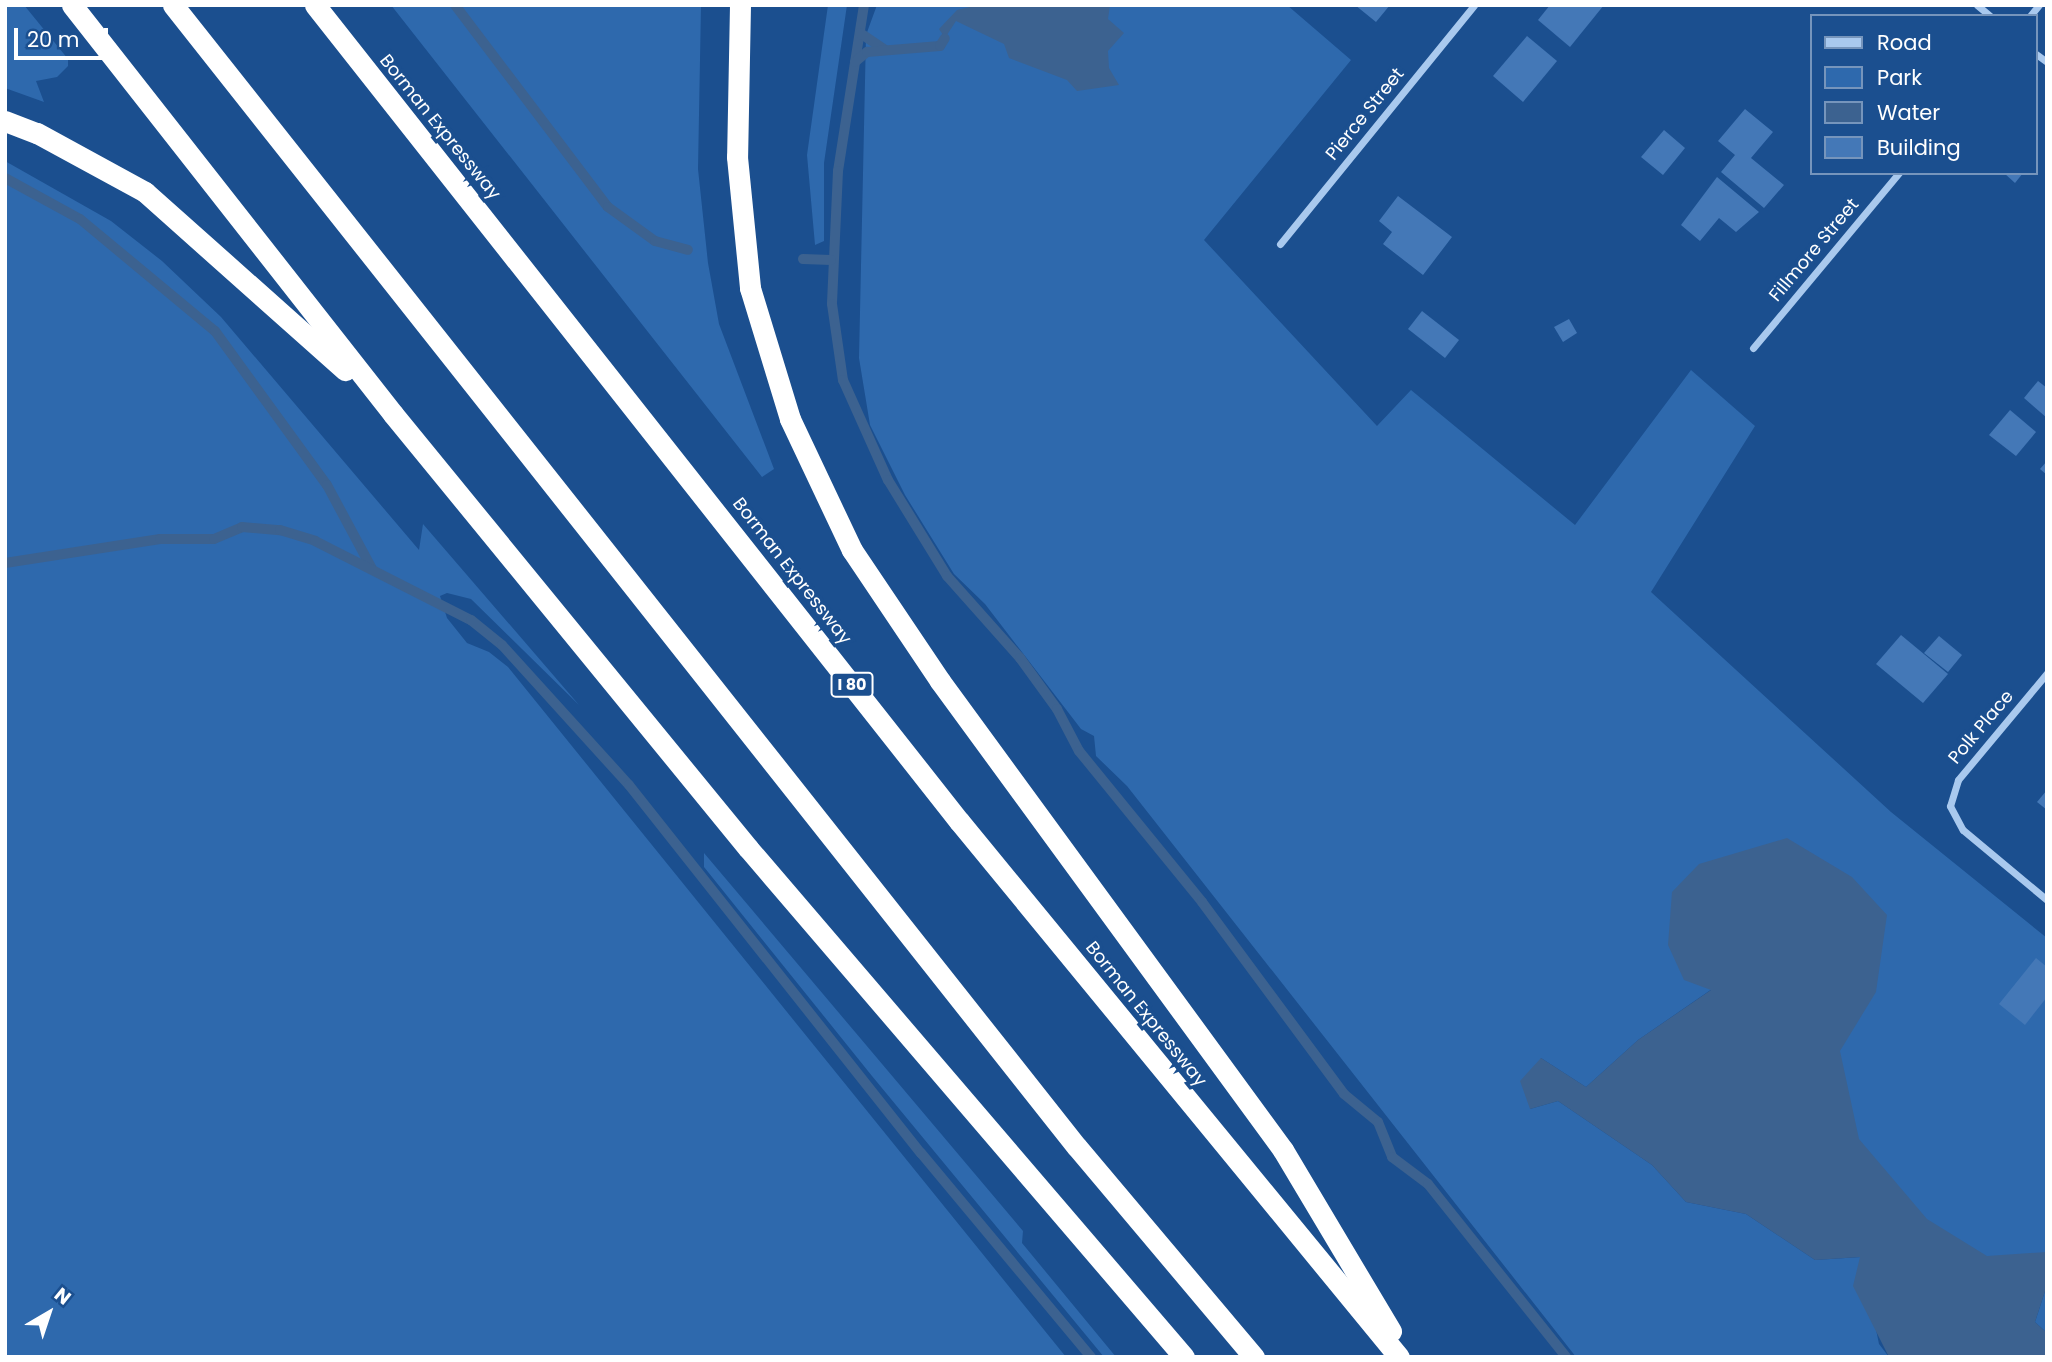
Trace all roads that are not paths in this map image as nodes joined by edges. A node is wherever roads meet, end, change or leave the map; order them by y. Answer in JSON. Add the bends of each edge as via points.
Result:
{"nodes":[{"id":1,"x":72,"y":5,"type":"edge"},
{"id":2,"x":173,"y":5,"type":"edge"},
{"id":3,"x":314,"y":5,"type":"edge"},
{"id":4,"x":740,"y":5,"type":"edge"},
{"id":5,"x":1474,"y":5,"type":"edge"},
{"id":6,"x":5,"y":121,"type":"edge"},
{"id":7,"x":1897,"y":175,"type":"edge"},
{"id":8,"x":1280,"y":243,"type":"dead end"},
{"id":9,"x":1753,"y":348,"type":"dead end"},
{"id":10,"x":393,"y":414,"type":"junction"},
{"id":11,"x":2047,"y":673,"type":"edge"},
{"id":12,"x":2047,"y":900,"type":"edge"},
{"id":13,"x":1184,"y":1357,"type":"edge"},
{"id":14,"x":1254,"y":1357,"type":"edge"},
{"id":15,"x":1399,"y":1357,"type":"edge"},
{"id":16,"x":1407,"y":1357,"type":"edge"}],
"edges":[{"from":1,"to":10,"type":"highway"},
{"from":2,"to":14,"type":"highway","via":[[1077,1147]]},
{"from":3,"to":15,"type":"highway","name":"Borman Expressway","number":"I 80","via":[[959,821]]},
{"from":4,"to":16,"type":"highway","via":[[737,157],[750,288],[790,419],[852,550],[940,681],[1283,1150]]},
{"from":5,"to":8,"type":"street","name":"Pierce Street"},
{"from":6,"to":10,"type":"highway","via":[[37,133],[145,192]]},
{"from":7,"to":9,"type":"street","name":"Fillmore Street"},
{"from":10,"to":13,"type":"highway","via":[[757,859]]},
{"from":11,"to":12,"type":"street","name":"Polk Place","via":[[1958,780],[1950,806],[1970,836]]}]}
